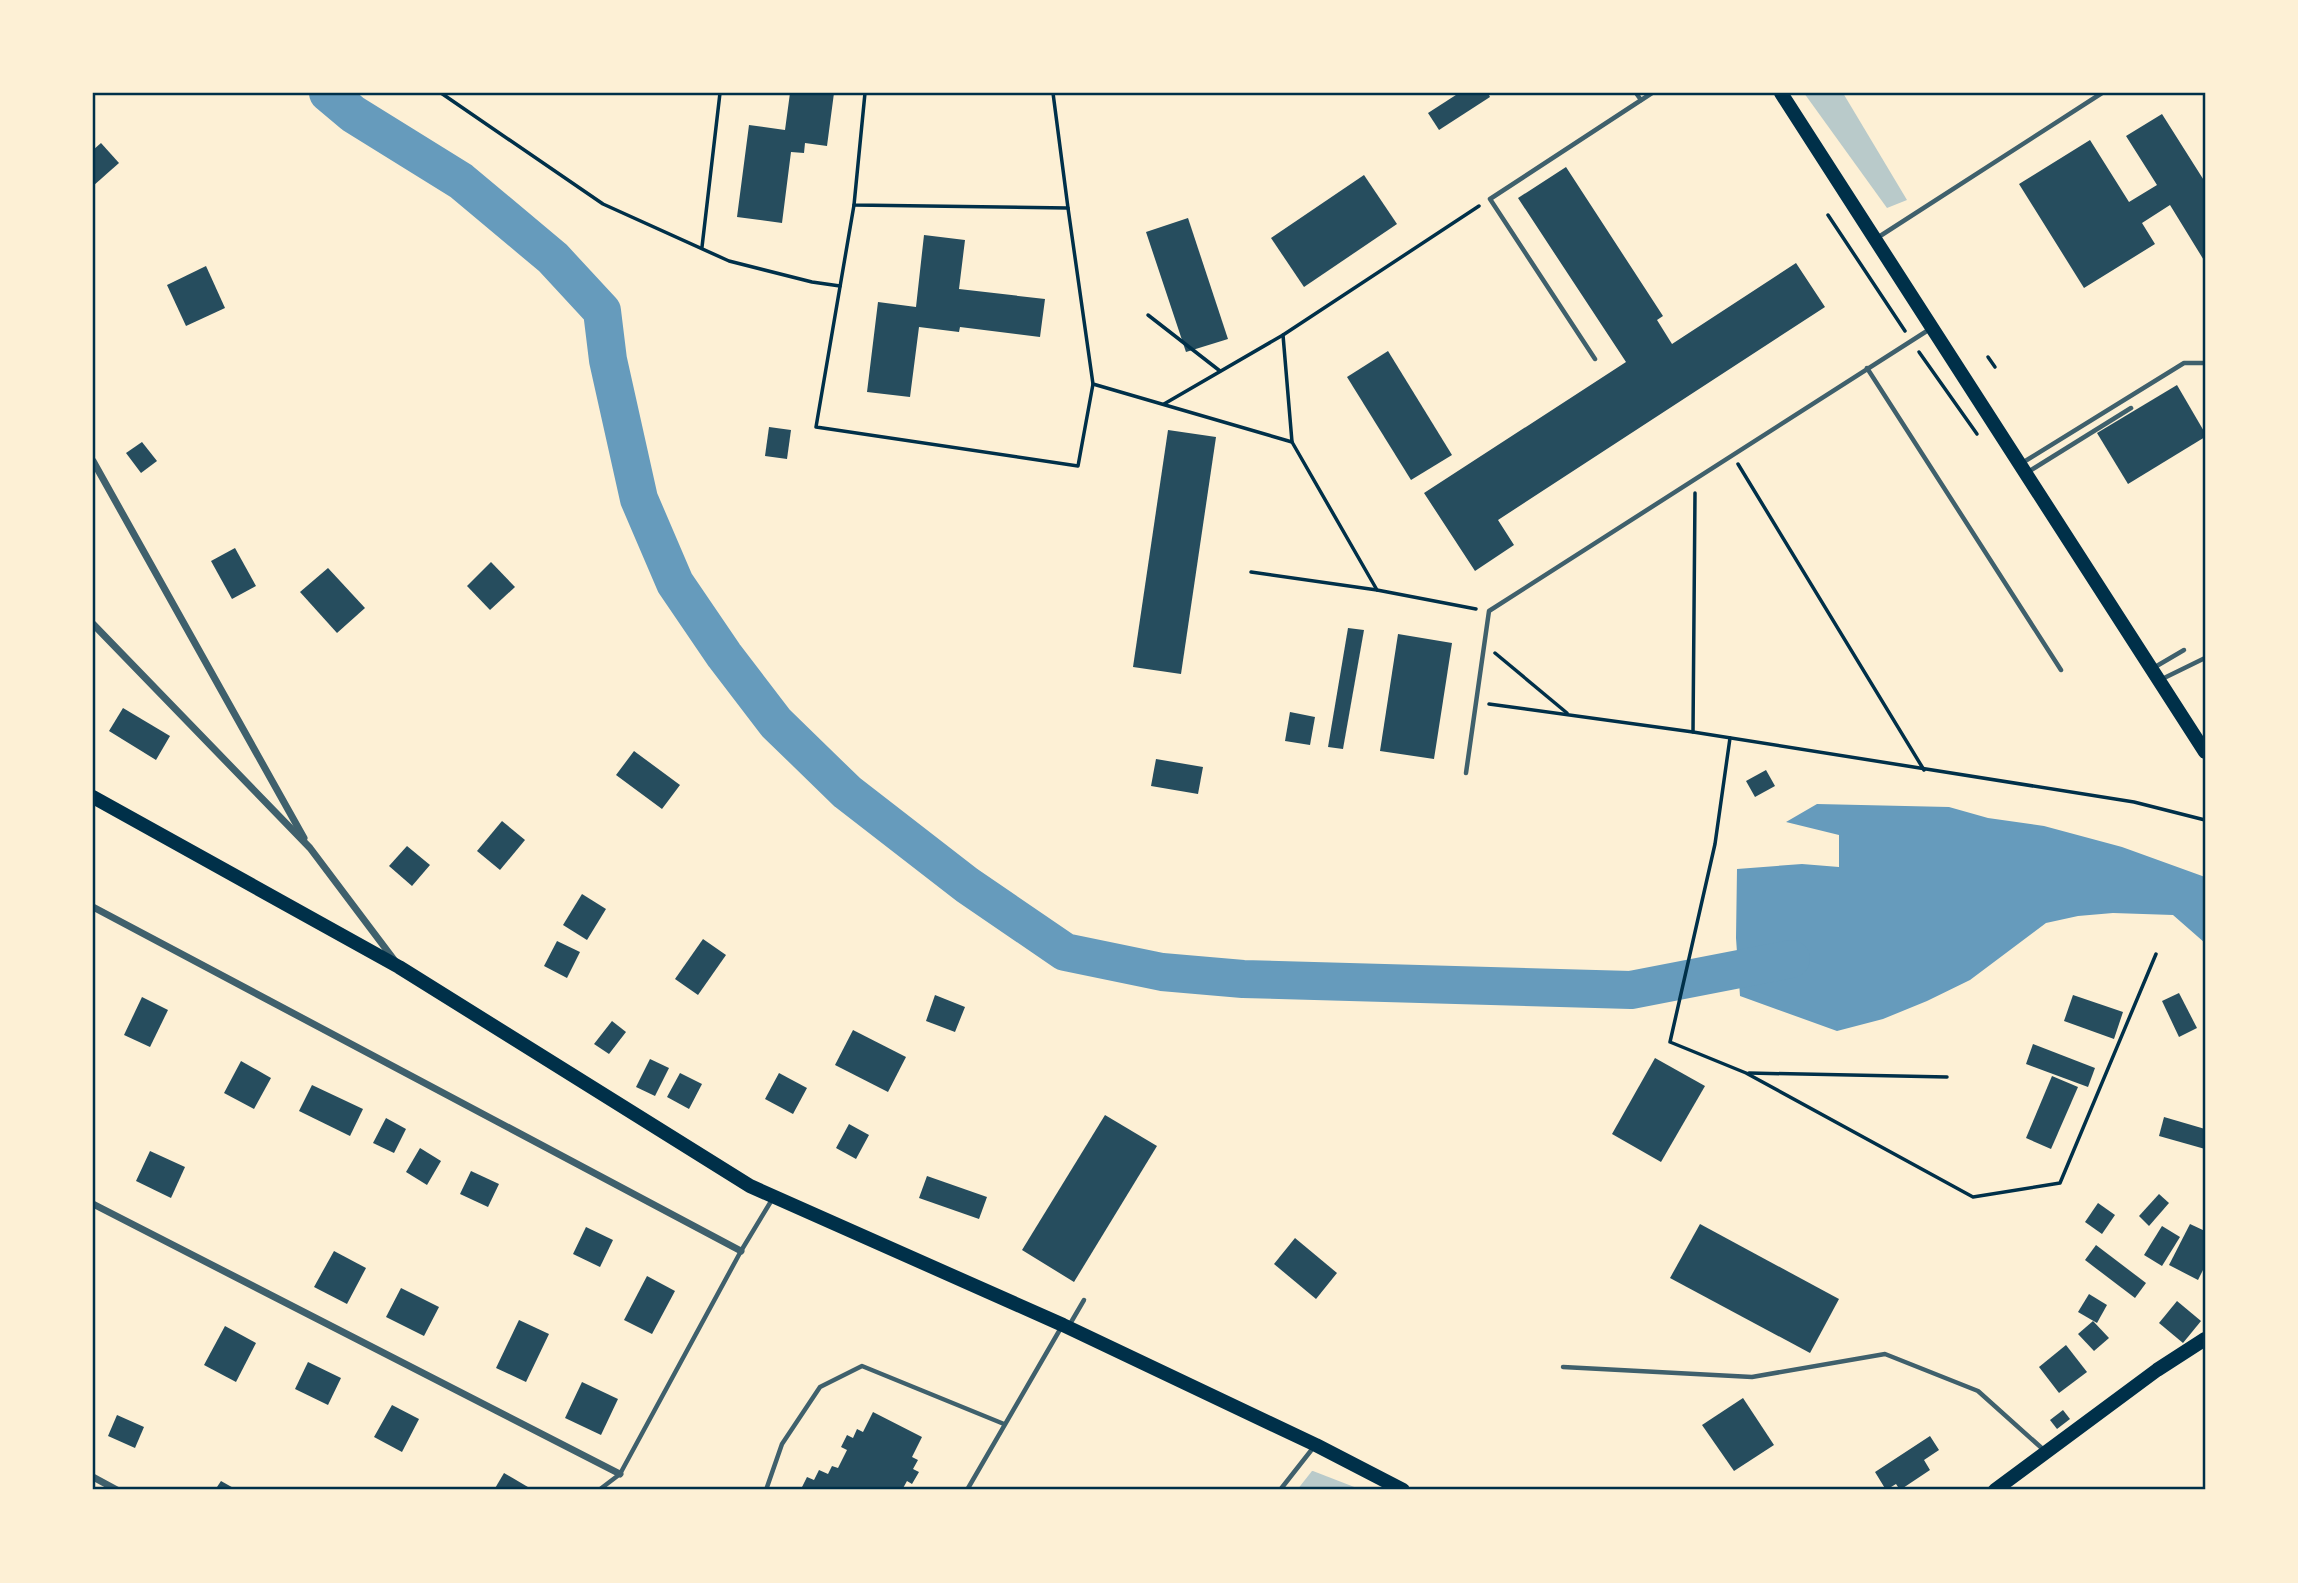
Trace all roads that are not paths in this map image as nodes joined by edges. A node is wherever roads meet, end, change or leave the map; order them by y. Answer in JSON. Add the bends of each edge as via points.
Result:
{"nodes":[{"id":1,"x":1636,"y":93,"type":"edge"},
{"id":2,"x":1652,"y":93,"type":"edge"},
{"id":3,"x":1781,"y":93,"type":"edge"},
{"id":4,"x":2102,"y":93,"type":"edge"},
{"id":5,"x":1641,"y":100,"type":"junction"},
{"id":6,"x":1876,"y":238,"type":"junction"},
{"id":7,"x":1933,"y":327,"type":"junction"},
{"id":8,"x":1595,"y":359,"type":"dead end"},
{"id":9,"x":2205,"y":363,"type":"edge"},
{"id":10,"x":1867,"y":368,"type":"junction"},
{"id":11,"x":2131,"y":408,"type":"dead end"},
{"id":12,"x":93,"y":461,"type":"edge"},
{"id":13,"x":2024,"y":468,"type":"junction"},
{"id":14,"x":93,"y":625,"type":"edge"},
{"id":15,"x":2184,"y":650,"type":"dead end"},
{"id":16,"x":2205,"y":658,"type":"edge"},
{"id":17,"x":2061,"y":670,"type":"dead end"},
{"id":18,"x":2156,"y":675,"type":"junction"},
{"id":19,"x":2205,"y":752,"type":"edge"},
{"id":20,"x":1466,"y":772,"type":"dead end"},
{"id":21,"x":93,"y":797,"type":"edge"},
{"id":22,"x":310,"y":848,"type":"junction"},
{"id":23,"x":93,"y":906,"type":"edge"},
{"id":24,"x":399,"y":967,"type":"junction"},
{"id":25,"x":774,"y":1196,"type":"junction"},
{"id":26,"x":93,"y":1203,"type":"edge"},
{"id":27,"x":741,"y":1251,"type":"junction"},
{"id":28,"x":1084,"y":1300,"type":"dead end"},
{"id":29,"x":1065,"y":1326,"type":"junction"},
{"id":30,"x":2205,"y":1339,"type":"edge"},
{"id":31,"x":1563,"y":1367,"type":"dead end"},
{"id":32,"x":1004,"y":1424,"type":"junction"},
{"id":33,"x":1316,"y":1445,"type":"junction"},
{"id":34,"x":2046,"y":1452,"type":"junction"},
{"id":35,"x":620,"y":1474,"type":"junction"},
{"id":36,"x":93,"y":1477,"type":"edge"},
{"id":37,"x":117,"y":1490,"type":"edge"},
{"id":38,"x":598,"y":1490,"type":"edge"},
{"id":39,"x":766,"y":1490,"type":"edge"},
{"id":40,"x":967,"y":1490,"type":"edge"},
{"id":41,"x":1280,"y":1490,"type":"edge"},
{"id":42,"x":1403,"y":1490,"type":"edge"},
{"id":43,"x":1995,"y":1490,"type":"edge"}],
"edges":[{"from":1,"to":5,"type":"lane"},
{"from":2,"to":5,"type":"lane"},
{"from":3,"to":6,"type":"main road"},
{"from":4,"to":6,"type":"lane"},
{"from":5,"to":8,"type":"lane","via":[[1490,199]]},
{"from":6,"to":7,"type":"main road"},
{"from":7,"to":10,"type":"lane"},
{"from":7,"to":13,"type":"main road"},
{"from":9,"to":13,"type":"lane","via":[[2184,363]]},
{"from":10,"to":17,"type":"lane"},
{"from":10,"to":20,"type":"lane","via":[[1489,611]]},
{"from":11,"to":13,"type":"lane"},
{"from":12,"to":22,"type":"street"},
{"from":13,"to":18,"type":"main road"},
{"from":14,"to":22,"type":"street"},
{"from":15,"to":18,"type":"lane"},
{"from":16,"to":18,"type":"lane"},
{"from":18,"to":19,"type":"main road"},
{"from":21,"to":24,"type":"main road"},
{"from":22,"to":24,"type":"street"},
{"from":23,"to":27,"type":"street"},
{"from":24,"to":25,"type":"main road","via":[[750,1186]]},
{"from":25,"to":27,"type":"lane"},
{"from":25,"to":29,"type":"main road"},
{"from":26,"to":35,"type":"street"},
{"from":27,"to":35,"type":"lane"},
{"from":28,"to":29,"type":"lane"},
{"from":29,"to":32,"type":"lane"},
{"from":29,"to":33,"type":"main road"},
{"from":30,"to":34,"type":"main road"},
{"from":31,"to":34,"type":"lane","via":[[1752,1377],[1885,1354],[1978,1391]]},
{"from":32,"to":39,"type":"lane","via":[[862,1366],[820,1387],[782,1444]]},
{"from":32,"to":40,"type":"lane"},
{"from":33,"to":41,"type":"lane"},
{"from":33,"to":42,"type":"main road"},
{"from":34,"to":43,"type":"main road"},
{"from":35,"to":38,"type":"lane"},
{"from":36,"to":37,"type":"street"}]}
